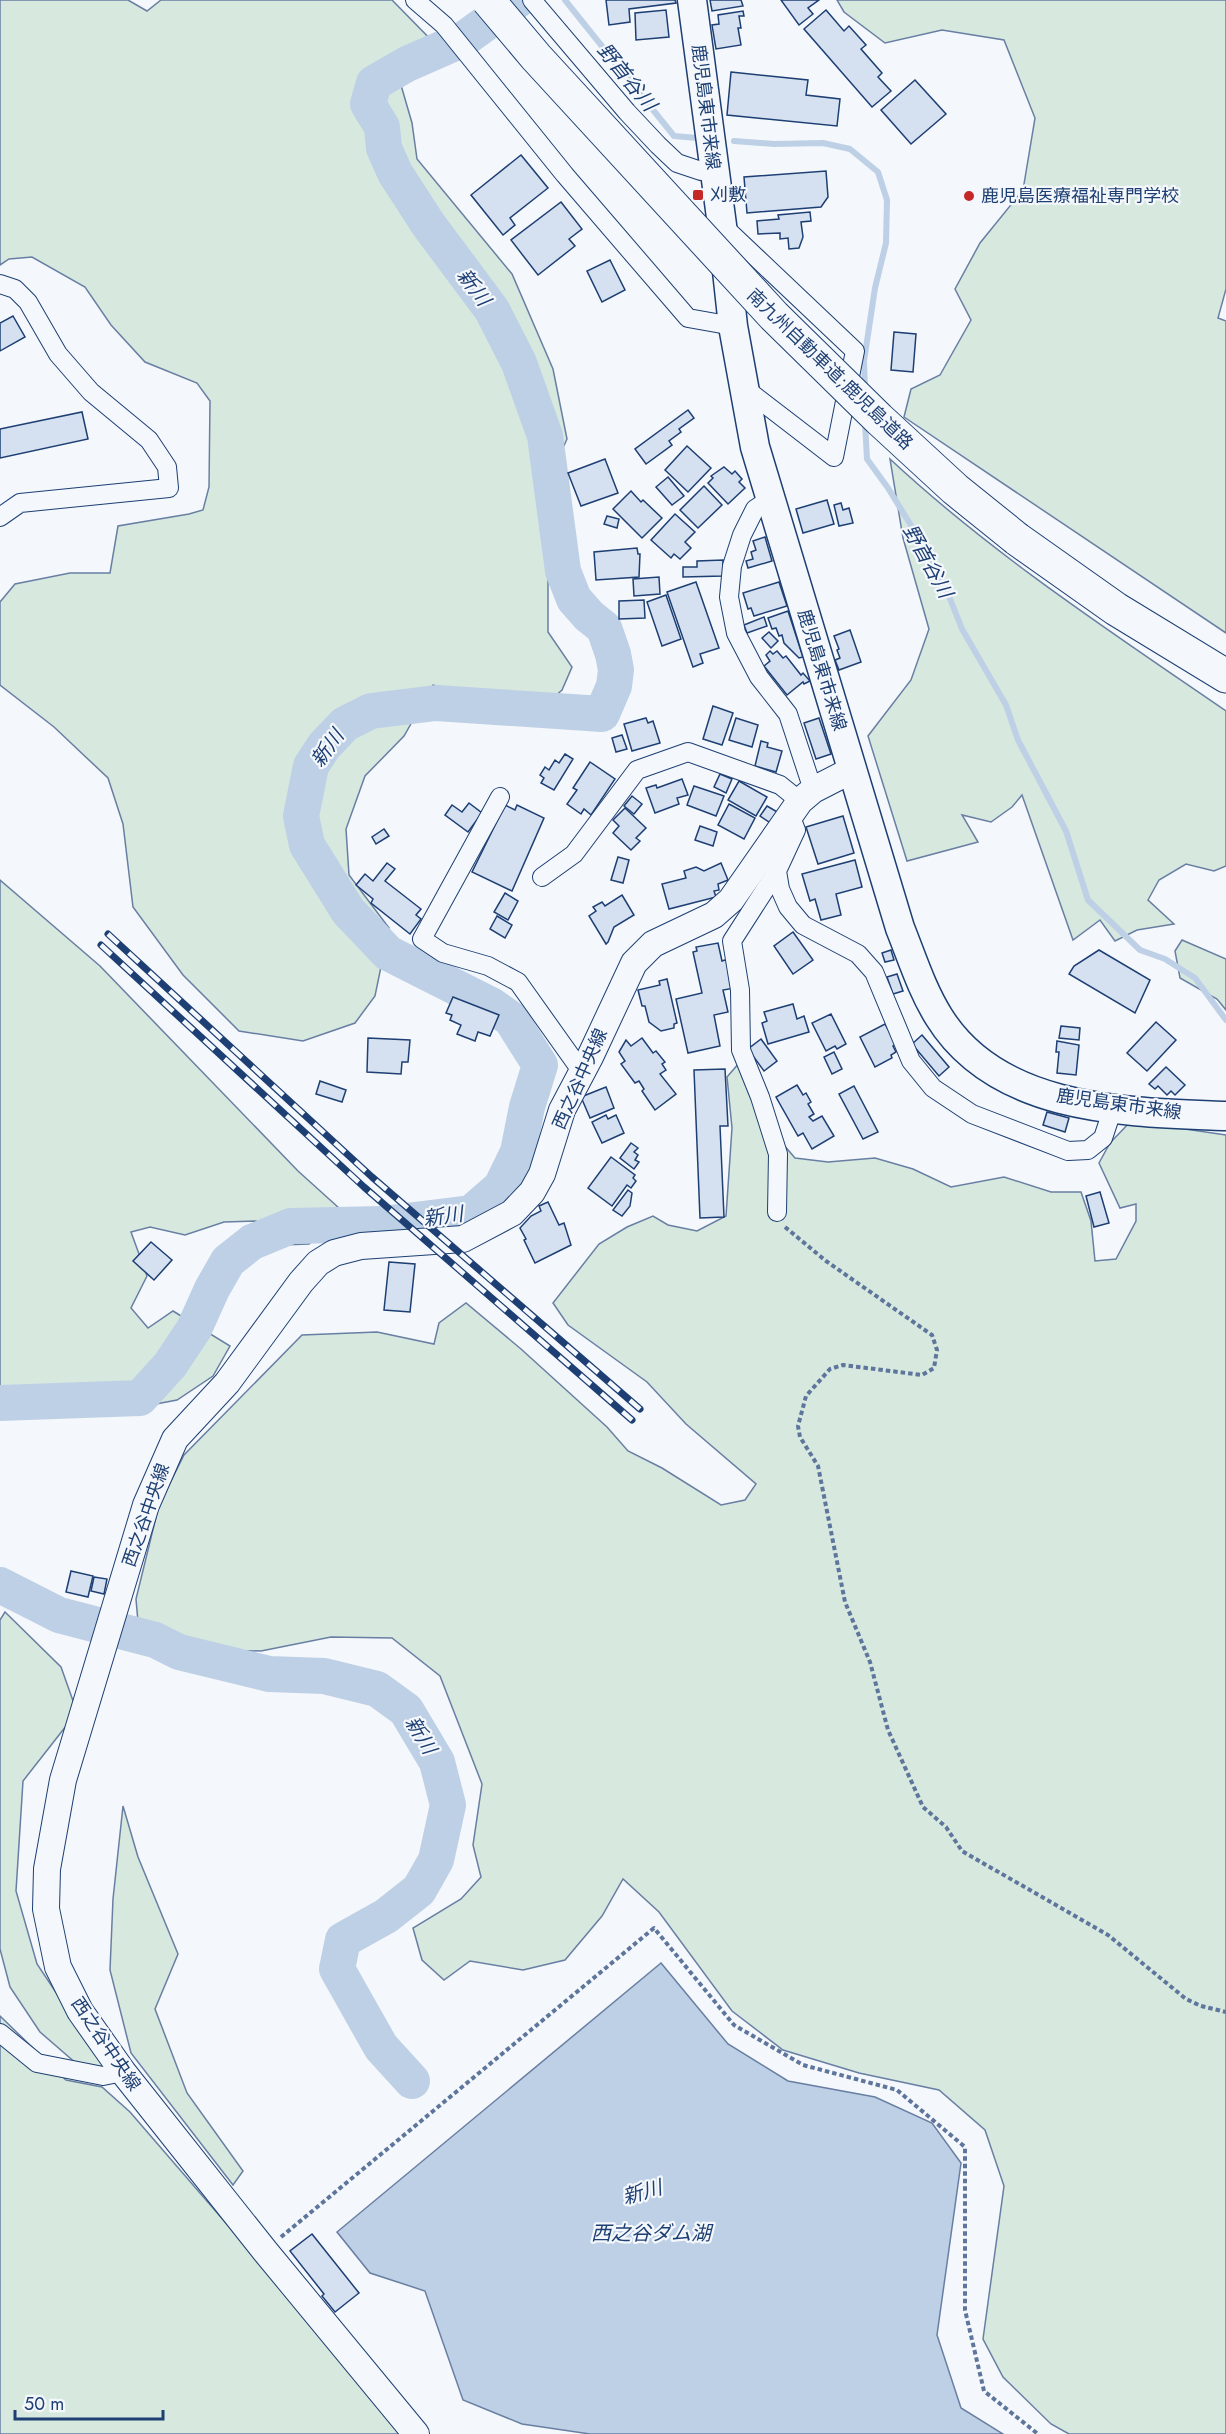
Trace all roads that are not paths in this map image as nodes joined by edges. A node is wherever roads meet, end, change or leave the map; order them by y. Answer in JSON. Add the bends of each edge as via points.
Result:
{"nodes":[{"id":1,"x":415,"y":0,"type":"edge"},
{"id":2,"x":488,"y":0,"type":"edge"},
{"id":3,"x":532,"y":0,"type":"edge"},
{"id":4,"x":692,"y":0,"type":"edge"},
{"id":5,"x":713,"y":170,"type":"junction"},
{"id":6,"x":722,"y":225,"type":"junction"},
{"id":7,"x":0,"y":285,"type":"edge"},
{"id":8,"x":733,"y":326,"type":"junction"},
{"id":9,"x":743,"y":387,"type":"junction"},
{"id":10,"x":770,"y":499,"type":"junction"},
{"id":11,"x":0,"y":517,"type":"edge"},
{"id":12,"x":1226,"y":676,"type":"edge"},
{"id":13,"x":852,"y":770,"type":"junction"},
{"id":14,"x":500,"y":797,"type":"dead end"},
{"id":15,"x":801,"y":802,"type":"junction"},
{"id":16,"x":777,"y":871,"type":"junction"},
{"id":17,"x":542,"y":877,"type":"dead end"},
{"id":18,"x":582,"y":1072,"type":"junction"},
{"id":19,"x":1113,"y":1108,"type":"junction"},
{"id":20,"x":1226,"y":1116,"type":"edge"},
{"id":21,"x":777,"y":1212,"type":"road end"},
{"id":22,"x":0,"y":2033,"type":"edge"},
{"id":23,"x":123,"y":2072,"type":"junction"},
{"id":24,"x":416,"y":2434,"type":"edge"}],
"edges":[{"from":1,"to":8,"type":"street","via":[[444,25],[565,175],[688,318]]},
{"from":2,"to":12,"type":"highway","name":"南九州自動車道;鹿児島道路","bridge":true,"via":[[774,316],[879,419],[1017,539],[1116,609]]},
{"from":3,"to":5,"type":"street","via":[[627,112],[677,163],[701,171]]},
{"from":4,"to":5,"type":"main road","name":"鹿児島東市来線"},
{"from":5,"to":6,"type":"main road","name":"鹿児島東市来線"},
{"from":6,"to":8,"type":"main road","name":"鹿児島東市来線"},
{"from":6,"to":9,"type":"street","via":[[855,351],[834,457]]},
{"from":7,"to":11,"type":"street","via":[[15,289],[28,302],[58,354],[91,393],[149,440],[167,467],[169,488],[20,503]]},
{"from":8,"to":9,"type":"main road","name":"鹿児島東市来線"},
{"from":9,"to":10,"type":"main road","name":"鹿児島東市来線"},
{"from":10,"to":13,"type":"main road","name":"鹿児島東市来線"},
{"from":10,"to":15,"type":"street","via":[[755,509],[742,535],[732,566],[729,597],[736,633],[759,677],[788,714]]},
{"from":13,"to":15,"type":"street","name":"西之谷中央線"},
{"from":13,"to":19,"type":"main road","name":"鹿児島東市来線","via":[[900,928],[939,1017],[963,1047],[992,1072],[1048,1095]]},
{"from":14,"to":18,"type":"street","via":[[422,939],[442,952],[488,966],[518,982]]},
{"from":15,"to":16,"type":"street","via":[[796,830]]},
{"from":15,"to":17,"type":"street","via":[[780,785],[688,752],[637,770],[574,854]]},
{"from":15,"to":18,"type":"street","name":"西之谷中央線","via":[[731,900],[714,915],[653,944],[634,963]]},
{"from":16,"to":19,"type":"street","via":[[788,907],[802,925],[858,954],[874,972],[911,1061],[933,1088],[972,1114],[1068,1151],[1088,1150],[1103,1138]]},
{"from":16,"to":21,"type":"street","via":[[732,941],[740,990],[741,1050],[778,1154]]},
{"from":18,"to":23,"type":"street","name":"西之谷中央線","via":[[562,1110],[542,1174],[513,1213],[463,1239],[361,1246],[318,1263],[228,1383],[175,1439],[146,1505],[63,1780],[47,1869],[46,1909],[58,1966],[80,2011]]},
{"from":19,"to":20,"type":"main road","name":"鹿児島東市来線"},
{"from":22,"to":23,"type":"street","via":[[37,2063],[103,2076]]},
{"from":23,"to":24,"type":"street","name":"西之谷中央線","via":[[264,2251]]}]}
